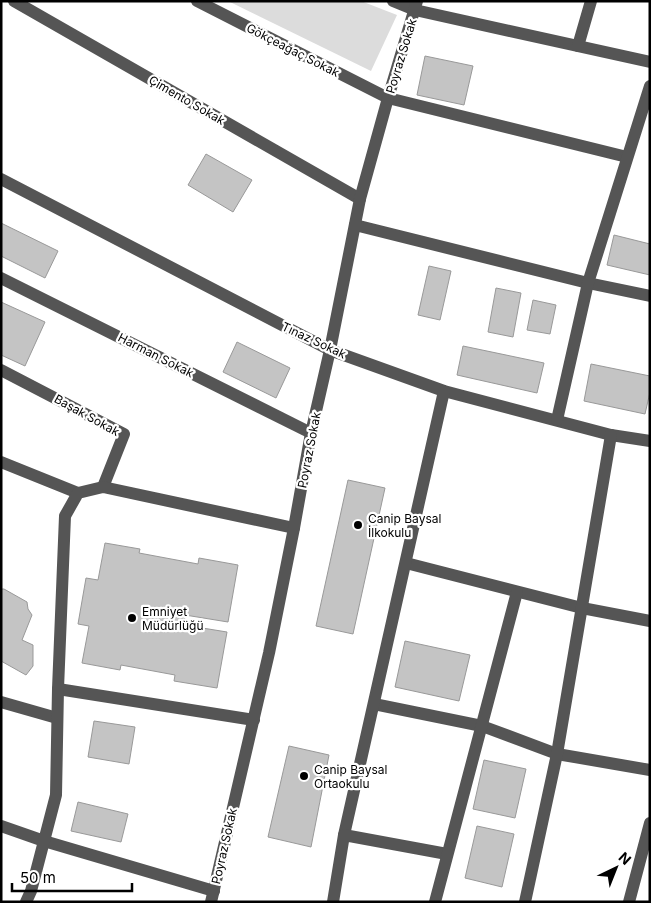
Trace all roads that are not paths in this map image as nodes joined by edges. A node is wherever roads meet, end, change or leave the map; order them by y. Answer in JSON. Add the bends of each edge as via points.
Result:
{"nodes":[{"id":1,"x":14,"y":1,"type":"edge"},
{"id":2,"x":197,"y":1,"type":"edge"},
{"id":3,"x":393,"y":1,"type":"edge"},
{"id":4,"x":591,"y":1,"type":"edge"},
{"id":5,"x":416,"y":6,"type":"edge"},
{"id":6,"x":578,"y":46,"type":"junction"},
{"id":7,"x":650,"y":62,"type":"edge"},
{"id":8,"x":650,"y":86,"type":"edge"},
{"id":9,"x":388,"y":98,"type":"junction"},
{"id":10,"x":628,"y":157,"type":"junction"},
{"id":11,"x":1,"y":179,"type":"edge"},
{"id":12,"x":360,"y":199,"type":"junction"},
{"id":13,"x":355,"y":225,"type":"junction"},
{"id":14,"x":1,"y":278,"type":"edge"},
{"id":15,"x":588,"y":283,"type":"junction"},
{"id":16,"x":650,"y":296,"type":"edge"},
{"id":17,"x":330,"y":350,"type":"junction"},
{"id":18,"x":1,"y":370,"type":"edge"},
{"id":19,"x":444,"y":391,"type":"junction"},
{"id":20,"x":557,"y":420,"type":"junction"},
{"id":21,"x":311,"y":433,"type":"junction"},
{"id":22,"x":611,"y":435,"type":"junction"},
{"id":23,"x":650,"y":441,"type":"edge"},
{"id":24,"x":1,"y":462,"type":"edge"},
{"id":25,"x":103,"y":487,"type":"junction"},
{"id":26,"x":78,"y":493,"type":"junction"},
{"id":27,"x":294,"y":528,"type":"junction"},
{"id":28,"x":406,"y":563,"type":"junction"},
{"id":29,"x":517,"y":592,"type":"junction"},
{"id":30,"x":582,"y":608,"type":"junction"},
{"id":31,"x":650,"y":621,"type":"edge"},
{"id":32,"x":58,"y":690,"type":"junction"},
{"id":33,"x":1,"y":702,"type":"edge"},
{"id":34,"x":374,"y":704,"type":"junction"},
{"id":35,"x":58,"y":718,"type":"junction"},
{"id":36,"x":254,"y":720,"type":"junction"},
{"id":37,"x":482,"y":726,"type":"junction"},
{"id":38,"x":557,"y":754,"type":"junction"},
{"id":39,"x":650,"y":770,"type":"edge"},
{"id":40,"x":650,"y":823,"type":"edge"},
{"id":41,"x":1,"y":826,"type":"edge"},
{"id":42,"x":344,"y":835,"type":"junction"},
{"id":43,"x":44,"y":841,"type":"junction"},
{"id":44,"x":447,"y":854,"type":"junction"},
{"id":45,"x":212,"y":896,"type":"edge"},
{"id":46,"x":437,"y":901,"type":"edge"},
{"id":47,"x":26,"y":902,"type":"edge"},
{"id":48,"x":333,"y":902,"type":"edge"},
{"id":49,"x":525,"y":902,"type":"edge"},
{"id":50,"x":629,"y":902,"type":"edge"}],
"edges":[{"from":1,"to":12,"type":"street","name":"Çimento Sokak"},
{"from":2,"to":9,"type":"street","name":"Gökçeağaç Sokak"},
{"from":3,"to":5,"type":"street"},
{"from":4,"to":6,"type":"street"},
{"from":5,"to":6,"type":"street"},
{"from":5,"to":9,"type":"street","name":"Poyraz Sokak"},
{"from":6,"to":7,"type":"street"},
{"from":8,"to":10,"type":"street"},
{"from":9,"to":10,"type":"street","name":"Gökçeağaç Sokak"},
{"from":9,"to":12,"type":"street","name":"Poyraz Sokak"},
{"from":10,"to":15,"type":"street"},
{"from":11,"to":17,"type":"street","name":"Tınaz Sokak"},
{"from":12,"to":13,"type":"street","name":"Poyraz Sokak"},
{"from":13,"to":15,"type":"street"},
{"from":13,"to":17,"type":"street","name":"Poyraz Sokak"},
{"from":14,"to":21,"type":"street","name":"Harman Sokak"},
{"from":15,"to":16,"type":"street"},
{"from":15,"to":20,"type":"street"},
{"from":17,"to":19,"type":"street","name":"Tınaz Sokak"},
{"from":17,"to":21,"type":"street","name":"Poyraz Sokak"},
{"from":18,"to":25,"type":"street","name":"Başak Sokak","via":[[124,434]]},
{"from":19,"to":20,"type":"street","name":"Tınaz Sokak"},
{"from":19,"to":28,"type":"street"},
{"from":20,"to":22,"type":"street","name":"Tınaz Sokak"},
{"from":21,"to":27,"type":"street","name":"Poyraz Sokak"},
{"from":22,"to":23,"type":"street","name":"Tınaz Sokak"},
{"from":22,"to":30,"type":"street"},
{"from":24,"to":26,"type":"street"},
{"from":25,"to":26,"type":"street"},
{"from":25,"to":27,"type":"street"},
{"from":26,"to":32,"type":"street","via":[[65,516]]},
{"from":27,"to":36,"type":"street","name":"Poyraz Sokak"},
{"from":28,"to":29,"type":"street"},
{"from":28,"to":34,"type":"street"},
{"from":29,"to":30,"type":"street"},
{"from":29,"to":37,"type":"street"},
{"from":30,"to":31,"type":"street"},
{"from":30,"to":38,"type":"street"},
{"from":32,"to":35,"type":"street"},
{"from":32,"to":36,"type":"street"},
{"from":33,"to":35,"type":"street"},
{"from":34,"to":37,"type":"street"},
{"from":34,"to":42,"type":"street"},
{"from":35,"to":43,"type":"street","via":[[56,795]]},
{"from":36,"to":45,"type":"street","name":"Poyraz Sokak"},
{"from":37,"to":38,"type":"street"},
{"from":37,"to":44,"type":"street"},
{"from":38,"to":39,"type":"street"},
{"from":38,"to":49,"type":"street"},
{"from":40,"to":50,"type":"street"},
{"from":41,"to":43,"type":"street"},
{"from":42,"to":44,"type":"street"},
{"from":42,"to":48,"type":"street"},
{"from":43,"to":45,"type":"street"},
{"from":43,"to":47,"type":"street"},
{"from":44,"to":46,"type":"street"}]}
